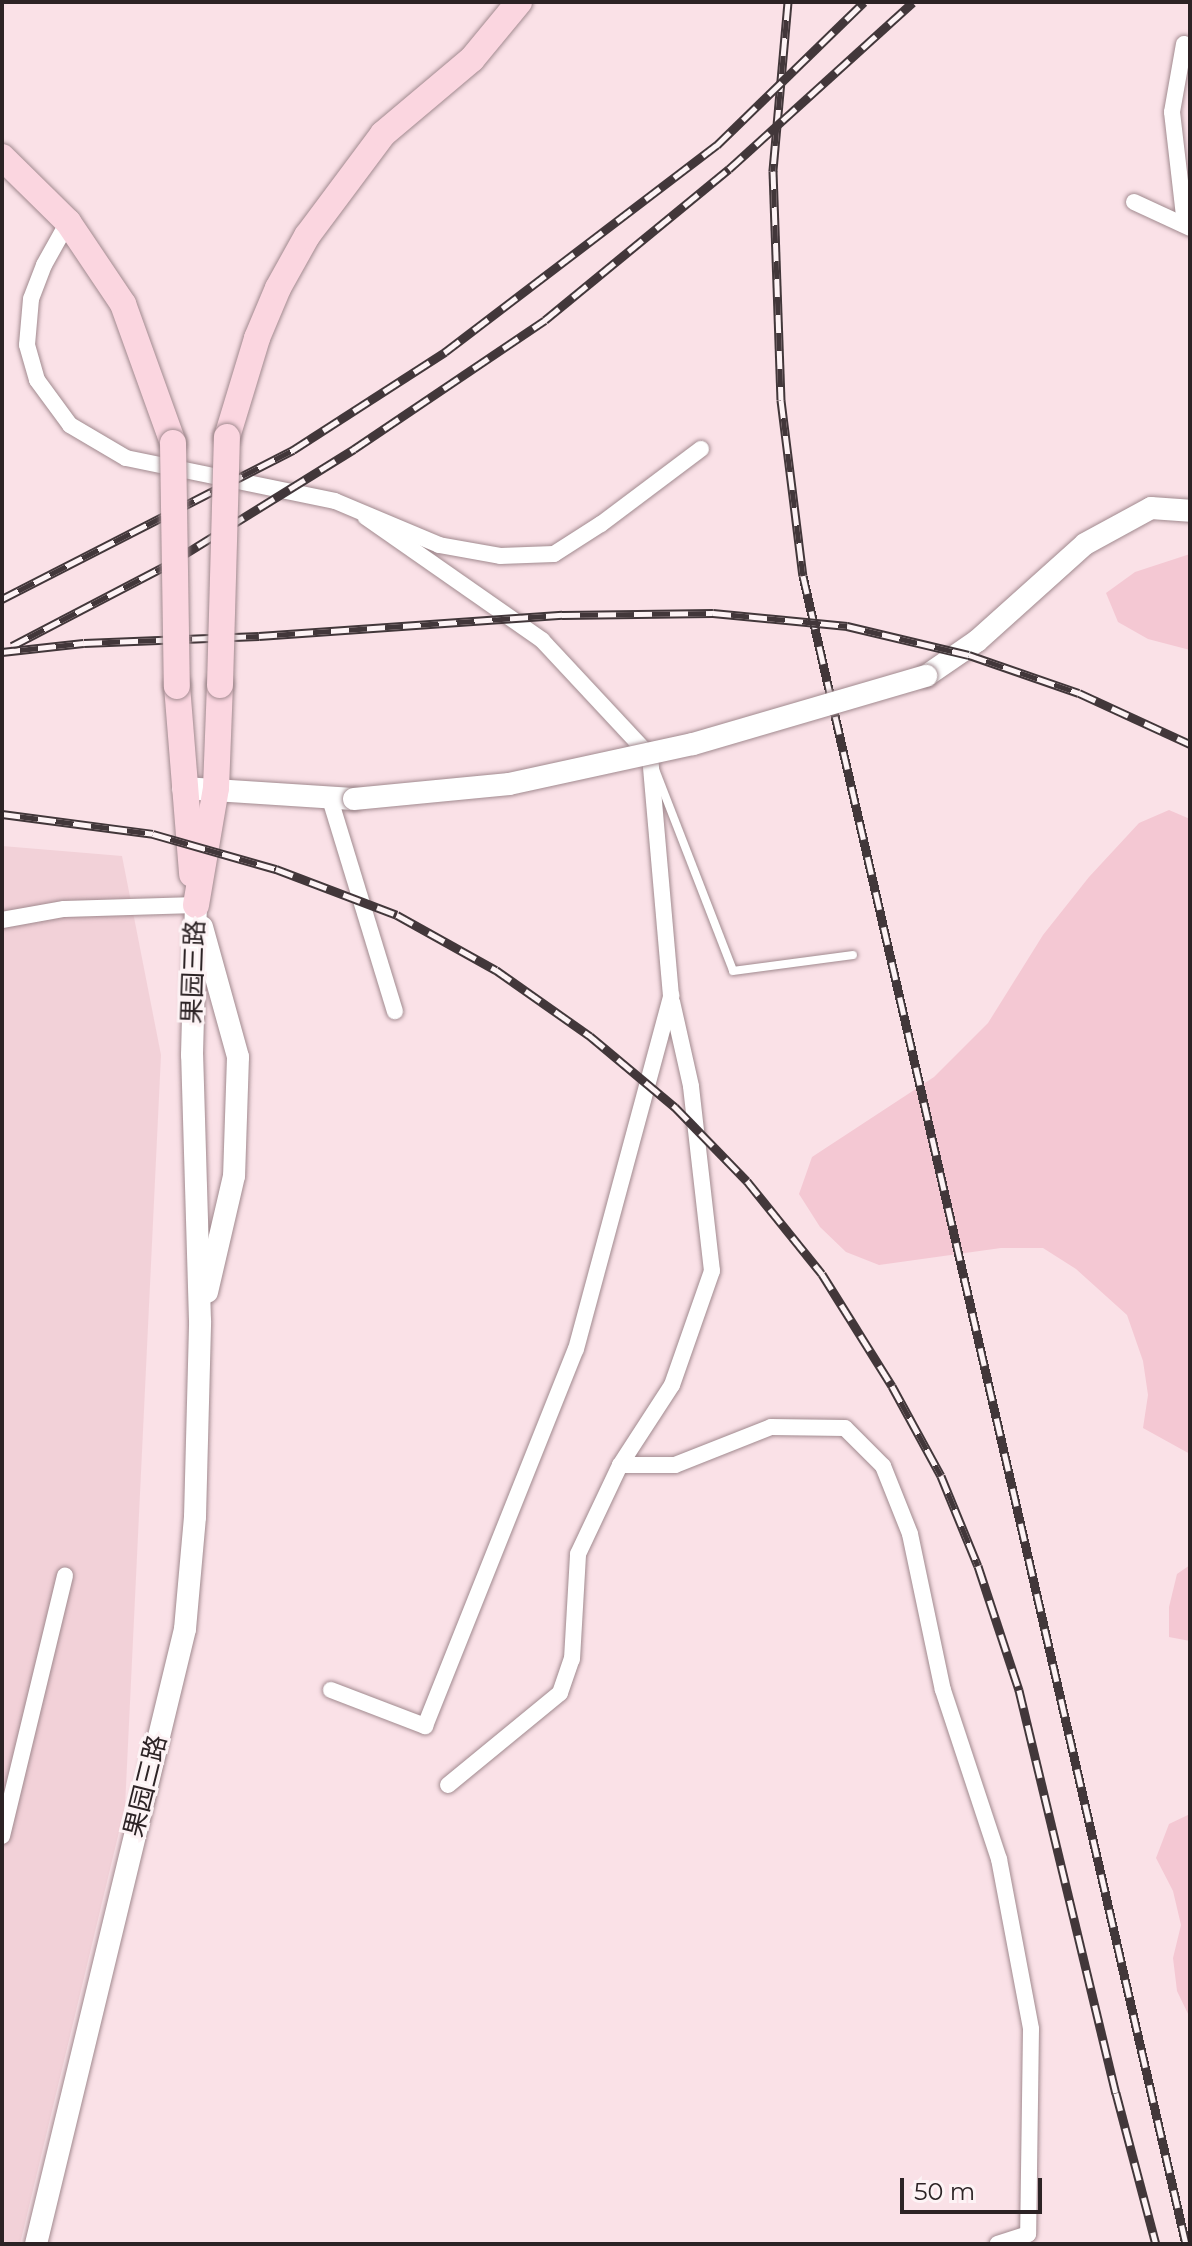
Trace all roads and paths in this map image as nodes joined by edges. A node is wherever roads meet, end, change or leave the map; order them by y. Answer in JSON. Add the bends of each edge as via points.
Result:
{"nodes":[{"id":1,"x":519,"y":2,"type":"edge"},
{"id":2,"x":1184,"y":44,"type":"dead end"},
{"id":3,"x":2,"y":157,"type":"edge"},
{"id":4,"x":1134,"y":202,"type":"dead end"},
{"id":5,"x":68,"y":222,"type":"junction"},
{"id":6,"x":1187,"y":226,"type":"edge"},
{"id":7,"x":701,"y":449,"type":"dead end"},
{"id":8,"x":1190,"y":511,"type":"edge"},
{"id":9,"x":366,"y":517,"type":"junction"},
{"id":10,"x":650,"y":756,"type":"junction"},
{"id":11,"x":183,"y":788,"type":"junction"},
{"id":12,"x":216,"y":788,"type":"junction"},
{"id":13,"x":330,"y":799,"type":"junction"},
{"id":14,"x":196,"y":905,"type":"junction"},
{"id":15,"x":2,"y":920,"type":"edge"},
{"id":16,"x":853,"y":955,"type":"dead end"},
{"id":17,"x":671,"y":996,"type":"junction"},
{"id":18,"x":395,"y":1011,"type":"dead end"},
{"id":19,"x":200,"y":1321,"type":"junction"},
{"id":20,"x":620,"y":1465,"type":"junction"},
{"id":21,"x":65,"y":1576,"type":"dead end"},
{"id":22,"x":331,"y":1690,"type":"dead end"},
{"id":23,"x":448,"y":1785,"type":"dead end"},
{"id":24,"x":2,"y":1836,"type":"edge"},
{"id":25,"x":36,"y":2244,"type":"edge"},
{"id":26,"x":998,"y":2244,"type":"edge"}],
"edges":[{"from":1,"to":12,"type":"main road","bridge":true,"via":[[472,59],[383,134],[307,236],[257,338],[227,437]]},
{"from":2,"to":6,"type":"street","via":[[1172,112]]},
{"from":3,"to":5,"type":"main road"},
{"from":4,"to":6,"type":"street"},
{"from":5,"to":9,"type":"street","via":[[31,299],[27,345],[37,380],[70,425],[126,458],[335,501]]},
{"from":5,"to":11,"type":"main road","bridge":true,"via":[[123,304],[173,443]]},
{"from":7,"to":9,"type":"street","via":[[554,554],[500,556],[439,545]]},
{"from":8,"to":13,"type":"street","bridge":true,"via":[[1151,508],[1085,544],[977,641],[926,676],[693,744],[509,784]]},
{"from":9,"to":10,"type":"street","via":[[542,640]]},
{"from":10,"to":16,"type":"lane","via":[[733,971]]},
{"from":10,"to":17,"type":"street"},
{"from":11,"to":12,"type":"street"},
{"from":11,"to":14,"type":"main road"},
{"from":12,"to":13,"type":"street"},
{"from":12,"to":14,"type":"main road"},
{"from":13,"to":18,"type":"street"},
{"from":14,"to":15,"type":"street","via":[[64,909]]},
{"from":14,"to":19,"type":"street","name":"果园三路","via":[[192,1055]]},
{"from":14,"to":19,"type":"street","name":"果园三路","via":[[238,1057],[234,1176]]},
{"from":17,"to":20,"type":"street","via":[[691,1086],[712,1271],[672,1385]]},
{"from":17,"to":22,"type":"street","via":[[576,1349],[425,1726]]},
{"from":19,"to":25,"type":"street","name":"果园三路","via":[[195,1517],[185,1629]]},
{"from":20,"to":23,"type":"street","via":[[578,1554],[572,1659],[560,1693]]},
{"from":20,"to":26,"type":"street","via":[[675,1465],[771,1427],[845,1428],[883,1466],[910,1534],[943,1690],[999,1859],[1031,2029],[1028,2234]]},
{"from":21,"to":24,"type":"street"}]}
